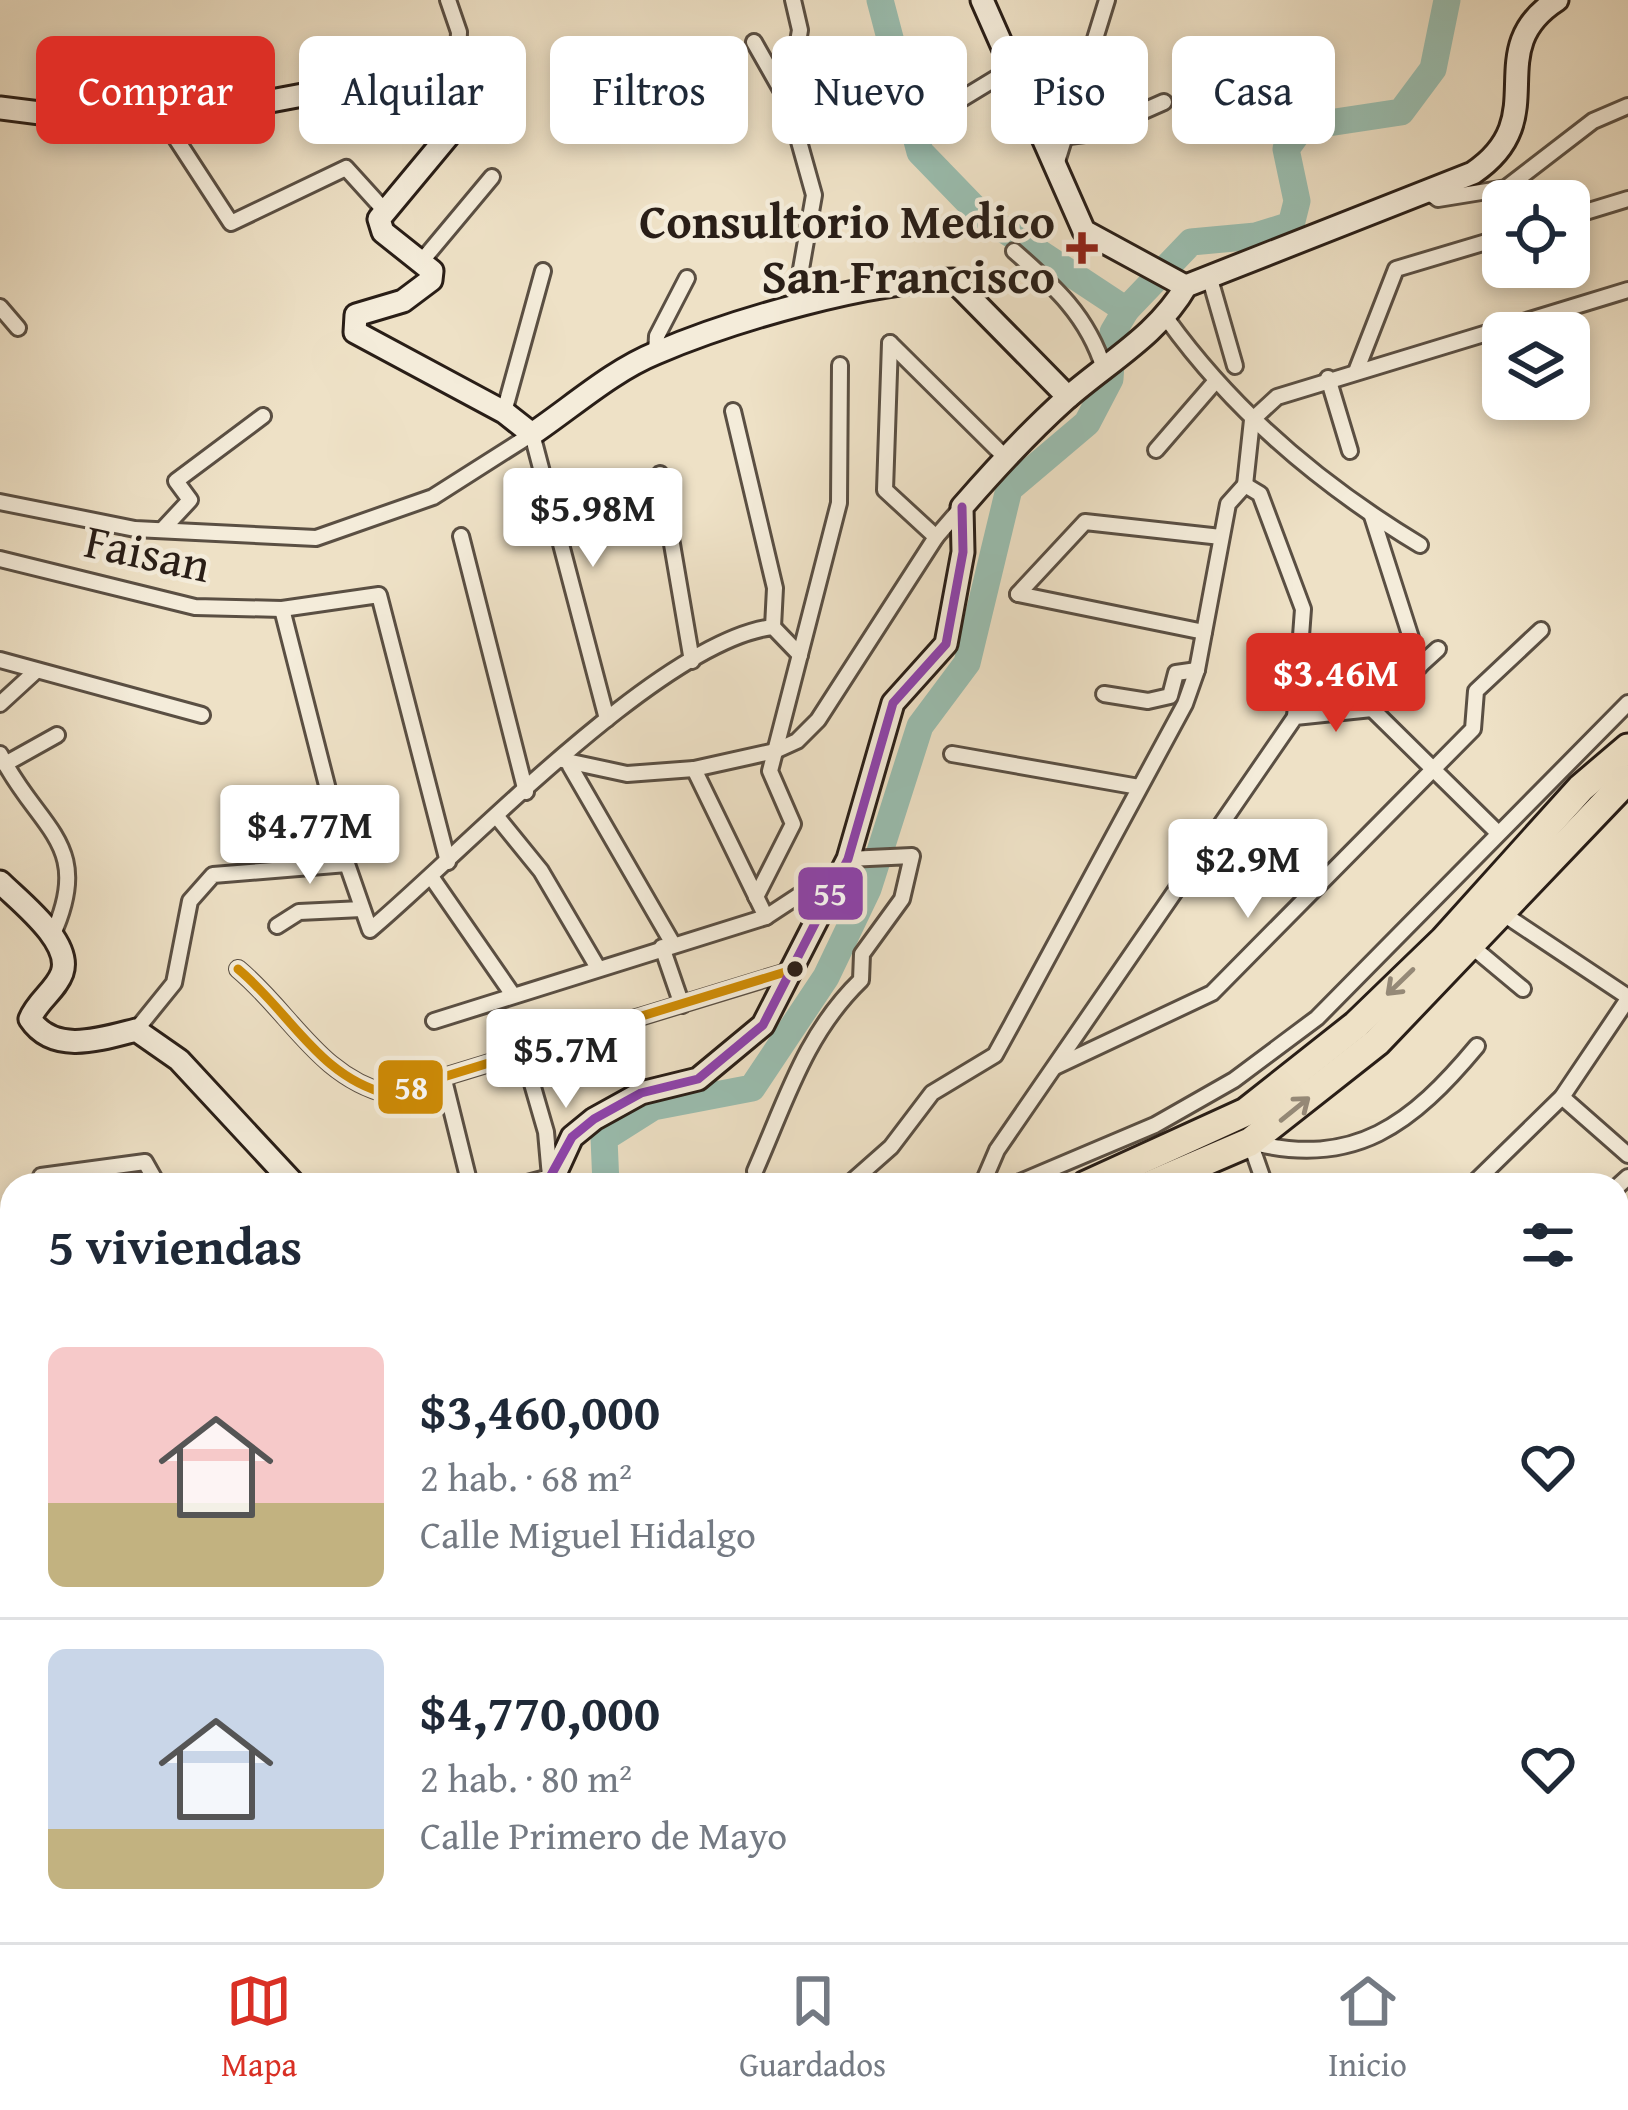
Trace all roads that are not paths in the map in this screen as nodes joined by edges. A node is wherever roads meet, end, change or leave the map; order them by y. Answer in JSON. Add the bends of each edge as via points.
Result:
{"nodes":[{"id":1,"x":448,"y":0,"type":"edge"},
{"id":2,"x":793,"y":0,"type":"edge"},
{"id":3,"x":982,"y":0,"type":"edge"},
{"id":4,"x":1107,"y":0,"type":"edge"},
{"id":5,"x":1557,"y":0,"type":"edge"},
{"id":6,"x":459,"y":36,"type":"edge"},
{"id":7,"x":799,"y":36,"type":"edge"},
{"id":8,"x":997,"y":36,"type":"edge"},
{"id":9,"x":1097,"y":36,"type":"edge"},
{"id":10,"x":754,"y":43,"type":"dead end"},
{"id":11,"x":772,"y":74,"type":"edge"},
{"id":12,"x":1164,"y":102,"type":"dead end"},
{"id":13,"x":1628,"y":106,"type":"edge"},
{"id":14,"x":0,"y":108,"type":"edge"},
{"id":15,"x":1148,"y":109,"type":"edge"},
{"id":16,"x":36,"y":112,"type":"edge"},
{"id":17,"x":180,"y":144,"type":"edge"},
{"id":18,"x":441,"y":144,"type":"edge"},
{"id":19,"x":800,"y":144,"type":"edge"},
{"id":20,"x":1042,"y":144,"type":"edge"},
{"id":21,"x":1065,"y":144,"type":"edge"},
{"id":22,"x":1053,"y":170,"type":"junction"},
{"id":23,"x":492,"y":176,"type":"dead end"},
{"id":24,"x":1426,"y":191,"type":"junction"},
{"id":25,"x":1628,"y":199,"type":"edge"},
{"id":26,"x":385,"y":211,"type":"junction"},
{"id":27,"x":1590,"y":211,"type":"edge"},
{"id":28,"x":1482,"y":243,"type":"edge"},
{"id":29,"x":1014,"y":251,"type":"dead end"},
{"id":30,"x":421,"y":262,"type":"junction"},
{"id":31,"x":543,"y":271,"type":"dead end"},
{"id":32,"x":687,"y":278,"type":"dead end"},
{"id":33,"x":1210,"y":279,"type":"junction"},
{"id":34,"x":1186,"y":286,"type":"junction"},
{"id":35,"x":1628,"y":290,"type":"edge"},
{"id":36,"x":0,"y":307,"type":"edge"},
{"id":37,"x":794,"y":309,"type":"junction"},
{"id":38,"x":1167,"y":319,"type":"junction"},
{"id":39,"x":18,"y":328,"type":"dead end"},
{"id":40,"x":656,"y":353,"type":"junction"},
{"id":41,"x":840,"y":365,"type":"dead end"},
{"id":42,"x":1235,"y":366,"type":"dead end"},
{"id":43,"x":1104,"y":368,"type":"junction"},
{"id":44,"x":1357,"y":369,"type":"junction"},
{"id":45,"x":1328,"y":378,"type":"junction"},
{"id":46,"x":1214,"y":383,"type":"junction"},
{"id":47,"x":1068,"y":398,"type":"junction"},
{"id":48,"x":733,"y":410,"type":"dead end"},
{"id":49,"x":505,"y":412,"type":"junction"},
{"id":50,"x":262,"y":416,"type":"dead end"},
{"id":51,"x":1252,"y":420,"type":"junction"},
{"id":52,"x":532,"y":434,"type":"junction"},
{"id":53,"x":1156,"y":450,"type":"dead end"},
{"id":54,"x":1350,"y":451,"type":"dead end"},
{"id":55,"x":1005,"y":457,"type":"junction"},
{"id":56,"x":660,"y":474,"type":"dead end"},
{"id":57,"x":1245,"y":485,"type":"junction"},
{"id":58,"x":0,"y":502,"type":"edge"},
{"id":59,"x":962,"y":507,"type":"junction"},
{"id":60,"x":1372,"y":517,"type":"junction"},
{"id":61,"x":163,"y":529,"type":"junction"},
{"id":62,"x":461,"y":536,"type":"dead end"},
{"id":63,"x":937,"y":537,"type":"junction"},
{"id":64,"x":1221,"y":537,"type":"junction"},
{"id":65,"x":1420,"y":545,"type":"dead end"},
{"id":66,"x":0,"y":559,"type":"edge"},
{"id":67,"x":282,"y":608,"type":"junction"},
{"id":68,"x":773,"y":627,"type":"junction"},
{"id":69,"x":1540,"y":630,"type":"dead end"},
{"id":70,"x":1204,"y":632,"type":"junction"},
{"id":71,"x":1438,"y":649,"type":"dead end"},
{"id":72,"x":800,"y":655,"type":"junction"},
{"id":73,"x":0,"y":660,"type":"edge"},
{"id":74,"x":692,"y":661,"type":"junction"},
{"id":75,"x":1420,"y":666,"type":"junction"},
{"id":76,"x":1197,"y":670,"type":"junction"},
{"id":77,"x":36,"y":671,"type":"junction"},
{"id":78,"x":1104,"y":694,"type":"dead end"},
{"id":79,"x":1628,"y":703,"type":"edge"},
{"id":80,"x":0,"y":704,"type":"edge"},
{"id":81,"x":1372,"y":710,"type":"junction"},
{"id":82,"x":202,"y":715,"type":"dead end"},
{"id":83,"x":1295,"y":717,"type":"junction"},
{"id":84,"x":607,"y":719,"type":"junction"},
{"id":85,"x":57,"y":735,"type":"dead end"},
{"id":86,"x":1628,"y":748,"type":"edge"},
{"id":87,"x":775,"y":751,"type":"junction"},
{"id":88,"x":952,"y":754,"type":"dead end"},
{"id":89,"x":3,"y":759,"type":"edge"},
{"id":90,"x":566,"y":763,"type":"junction"},
{"id":91,"x":1433,"y":766,"type":"junction"},
{"id":92,"x":694,"y":769,"type":"junction"},
{"id":93,"x":1628,"y":779,"type":"edge"},
{"id":94,"x":1139,"y":787,"type":"junction"},
{"id":95,"x":526,"y":792,"type":"junction"},
{"id":96,"x":1533,"y":796,"type":"junction"},
{"id":97,"x":1555,"y":816,"type":"junction"},
{"id":98,"x":498,"y":818,"type":"junction"},
{"id":99,"x":1496,"y":831,"type":"junction"},
{"id":100,"x":857,"y":860,"type":"junction"},
{"id":101,"x":448,"y":862,"type":"junction"},
{"id":102,"x":347,"y":864,"type":"junction"},
{"id":103,"x":432,"y":878,"type":"junction"},
{"id":104,"x":0,"y":882,"type":"edge"},
{"id":105,"x":835,"y":883,"type":"junction"},
{"id":106,"x":756,"y":897,"type":"junction"},
{"id":107,"x":362,"y":909,"type":"junction"},
{"id":108,"x":1498,"y":911,"type":"junction"},
{"id":109,"x":766,"y":917,"type":"junction"},
{"id":110,"x":277,"y":926,"type":"dead end"},
{"id":111,"x":52,"y":936,"type":"junction"},
{"id":112,"x":1469,"y":944,"type":"junction"},
{"id":113,"x":668,"y":946,"type":"junction"},
{"id":114,"x":598,"y":968,"type":"junction"},
{"id":115,"x":238,"y":969,"type":"dead end"},
{"id":116,"x":795,"y":969,"type":"junction"},
{"id":117,"x":1522,"y":989,"type":"dead end"},
{"id":118,"x":513,"y":995,"type":"junction"},
{"id":119,"x":1628,"y":998,"type":"edge"},
{"id":120,"x":682,"y":1006,"type":"junction"},
{"id":121,"x":434,"y":1021,"type":"dead end"},
{"id":122,"x":136,"y":1030,"type":"junction"},
{"id":123,"x":1477,"y":1046,"type":"dead end"},
{"id":124,"x":524,"y":1056,"type":"junction"},
{"id":125,"x":1054,"y":1066,"type":"junction"},
{"id":126,"x":444,"y":1080,"type":"junction"},
{"id":127,"x":1562,"y":1097,"type":"junction"},
{"id":128,"x":1250,"y":1142,"type":"junction"},
{"id":129,"x":1628,"y":1155,"type":"edge"},
{"id":130,"x":755,"y":1171,"type":"dead end"},
{"id":131,"x":57,"y":1173,"type":"edge"},
{"id":132,"x":152,"y":1173,"type":"edge"},
{"id":133,"x":284,"y":1173,"type":"edge"},
{"id":134,"x":467,"y":1173,"type":"edge"},
{"id":135,"x":549,"y":1173,"type":"edge"},
{"id":136,"x":554,"y":1173,"type":"edge"},
{"id":137,"x":862,"y":1173,"type":"edge"},
{"id":138,"x":987,"y":1173,"type":"edge"},
{"id":139,"x":1041,"y":1173,"type":"edge"},
{"id":140,"x":1113,"y":1173,"type":"edge"},
{"id":141,"x":1178,"y":1173,"type":"edge"},
{"id":142,"x":1260,"y":1173,"type":"edge"},
{"id":143,"x":1484,"y":1173,"type":"edge"}],
"edges":[{"from":1,"to":6,"type":"street"},
{"from":2,"to":7,"type":"street"},
{"from":3,"to":8,"type":"street"},
{"from":4,"to":9,"type":"street"},
{"from":5,"to":24,"type":"street","via":[[1535,14],[1517,47],[1510,138],[1473,173]]},
{"from":10,"to":11,"type":"street"},
{"from":12,"to":15,"type":"street"},
{"from":13,"to":24,"type":"street","via":[[1593,122],[1506,188],[1438,199]]},
{"from":14,"to":16,"type":"street"},
{"from":17,"to":26,"type":"street","via":[[231,223],[346,168]]},
{"from":18,"to":26,"type":"street"},
{"from":19,"to":37,"type":"street","via":[[814,195]]},
{"from":20,"to":22,"type":"street"},
{"from":21,"to":22,"type":"street"},
{"from":22,"to":34,"type":"street","via":[[1084,231]]},
{"from":23,"to":30,"type":"street"},
{"from":24,"to":33,"type":"street"},
{"from":25,"to":27,"type":"street"},
{"from":26,"to":30,"type":"street","via":[[383,232]]},
{"from":28,"to":44,"type":"street","via":[[1396,269]]},
{"from":29,"to":43,"type":"street","via":[[1094,334]]},
{"from":30,"to":49,"type":"street","via":[[431,280],[403,301],[356,315],[356,332]]},
{"from":31,"to":49,"type":"street"},
{"from":32,"to":40,"type":"street"},
{"from":33,"to":34,"type":"street"},
{"from":33,"to":42,"type":"street"},
{"from":34,"to":38,"type":"street"},
{"from":35,"to":44,"type":"street"},
{"from":36,"to":39,"type":"street"},
{"from":37,"to":40,"type":"street"},
{"from":37,"to":47,"type":"street","via":[[953,280]]},
{"from":38,"to":43,"type":"street"},
{"from":38,"to":46,"type":"street"},
{"from":40,"to":52,"type":"street"},
{"from":41,"to":72,"type":"street","via":[[839,503]]},
{"from":43,"to":47,"type":"street"},
{"from":44,"to":45,"type":"street"},
{"from":45,"to":51,"type":"street","via":[[1277,397]]},
{"from":45,"to":54,"type":"street"},
{"from":46,"to":51,"type":"street"},
{"from":46,"to":53,"type":"street"},
{"from":47,"to":55,"type":"street"},
{"from":48,"to":68,"type":"street","via":[[775,589]]},
{"from":49,"to":52,"type":"street"},
{"from":50,"to":61,"type":"street","via":[[176,482],[190,500]]},
{"from":51,"to":57,"type":"street"},
{"from":51,"to":60,"type":"street"},
{"from":52,"to":61,"type":"street","via":[[433,497],[316,538]]},
{"from":52,"to":84,"type":"street"},
{"from":55,"to":59,"type":"street"},
{"from":55,"to":63,"type":"street","via":[[890,343],[885,490]]},
{"from":56,"to":74,"type":"street"},
{"from":57,"to":64,"type":"street","via":[[1228,504]]},
{"from":57,"to":83,"type":"street","via":[[1260,494],[1303,610]]},
{"from":58,"to":61,"type":"street"},
{"from":59,"to":63,"type":"street"},
{"from":59,"to":100,"type":"street","via":[[946,644],[893,703]]},
{"from":60,"to":65,"type":"street"},
{"from":60,"to":75,"type":"street"},
{"from":62,"to":95,"type":"street"},
{"from":63,"to":87,"type":"street","via":[[818,720]]},
{"from":64,"to":70,"type":"street"},
{"from":64,"to":70,"type":"street","via":[[1085,522],[1018,594]]},
{"from":66,"to":67,"type":"street","name":"Faisan","via":[[195,607]]},
{"from":67,"to":101,"type":"street","name":"Faisan","via":[[379,596]]},
{"from":67,"to":102,"type":"street"},
{"from":68,"to":72,"type":"street"},
{"from":68,"to":74,"type":"street","via":[[742,631]]},
{"from":69,"to":91,"type":"street","via":[[1476,691],[1473,728]]},
{"from":70,"to":76,"type":"street"},
{"from":71,"to":75,"type":"street"},
{"from":72,"to":87,"type":"street"},
{"from":73,"to":77,"type":"street"},
{"from":74,"to":84,"type":"street"},
{"from":75,"to":81,"type":"street"},
{"from":76,"to":78,"type":"street","via":[[1176,673],[1170,696]]},
{"from":76,"to":94,"type":"street"},
{"from":77,"to":80,"type":"street"},
{"from":77,"to":82,"type":"street"},
{"from":79,"to":96,"type":"street"},
{"from":81,"to":83,"type":"street"},
{"from":81,"to":91,"type":"street"},
{"from":83,"to":125,"type":"street"},
{"from":84,"to":90,"type":"street"},
{"from":85,"to":89,"type":"street"},
{"from":86,"to":97,"type":"highway"},
{"from":87,"to":92,"type":"street"},
{"from":87,"to":106,"type":"street","via":[[770,771],[793,824]]},
{"from":88,"to":94,"type":"street"},
{"from":89,"to":111,"type":"street","via":[[71,868]]},
{"from":90,"to":92,"type":"street","via":[[627,774]]},
{"from":90,"to":95,"type":"street"},
{"from":90,"to":113,"type":"street"},
{"from":91,"to":99,"type":"street"},
{"from":91,"to":125,"type":"street","via":[[1212,993]]},
{"from":92,"to":106,"type":"street"},
{"from":93,"to":108,"type":"highway"},
{"from":94,"to":137,"type":"street","via":[[995,1054],[932,1093]]},
{"from":95,"to":98,"type":"street"},
{"from":96,"to":97,"type":"street"},
{"from":96,"to":99,"type":"street"},
{"from":97,"to":140,"type":"highway","one_way":true,"via":[[1356,1025],[1246,1112]]},
{"from":98,"to":101,"type":"street"},
{"from":98,"to":114,"type":"street","via":[[541,871]]},
{"from":99,"to":139,"type":"street","via":[[1317,1018],[1155,1125]]},
{"from":100,"to":105,"type":"street"},
{"from":100,"to":130,"type":"street","via":[[911,856],[902,899],[862,954],[861,980],[829,1011],[790,1078]]},
{"from":101,"to":103,"type":"street"},
{"from":102,"to":107,"type":"street"},
{"from":102,"to":122,"type":"street","via":[[213,875],[190,901],[174,983]]},
{"from":103,"to":107,"type":"street","via":[[370,930]]},
{"from":103,"to":118,"type":"street"},
{"from":104,"to":111,"type":"street"},
{"from":105,"to":109,"type":"street"},
{"from":105,"to":116,"type":"street"},
{"from":106,"to":109,"type":"street"},
{"from":107,"to":110,"type":"street","via":[[298,912]]},
{"from":108,"to":112,"type":"highway"},
{"from":108,"to":119,"type":"street"},
{"from":109,"to":113,"type":"street"},
{"from":111,"to":122,"type":"street","via":[[64,958],[62,974],[29,1019],[37,1030],[66,1042]]},
{"from":112,"to":117,"type":"street"},
{"from":128,"to":112,"type":"highway","one_way":true,"via":[[1377,1042]]},
{"from":113,"to":114,"type":"street"},
{"from":113,"to":120,"type":"street"},
{"from":114,"to":118,"type":"street"},
{"from":115,"to":126,"type":"street","via":[[330,1068],[363,1088],[388,1094]]},
{"from":116,"to":120,"type":"street"},
{"from":116,"to":136,"type":"street","via":[[763,1025],[718,1067],[594,1119],[572,1137]]},
{"from":118,"to":121,"type":"street"},
{"from":119,"to":127,"type":"street"},
{"from":120,"to":124,"type":"street"},
{"from":122,"to":133,"type":"street","via":[[179,1060]]},
{"from":123,"to":128,"type":"street","via":[[1441,1090],[1376,1140],[1312,1152]]},
{"from":124,"to":126,"type":"street"},
{"from":124,"to":135,"type":"street"},
{"from":125,"to":138,"type":"street"},
{"from":126,"to":134,"type":"street"},
{"from":127,"to":129,"type":"street"},
{"from":127,"to":143,"type":"street"},
{"from":128,"to":141,"type":"highway"},
{"from":128,"to":142,"type":"street"},
{"from":131,"to":132,"type":"street","via":[[146,1162]]}]}
